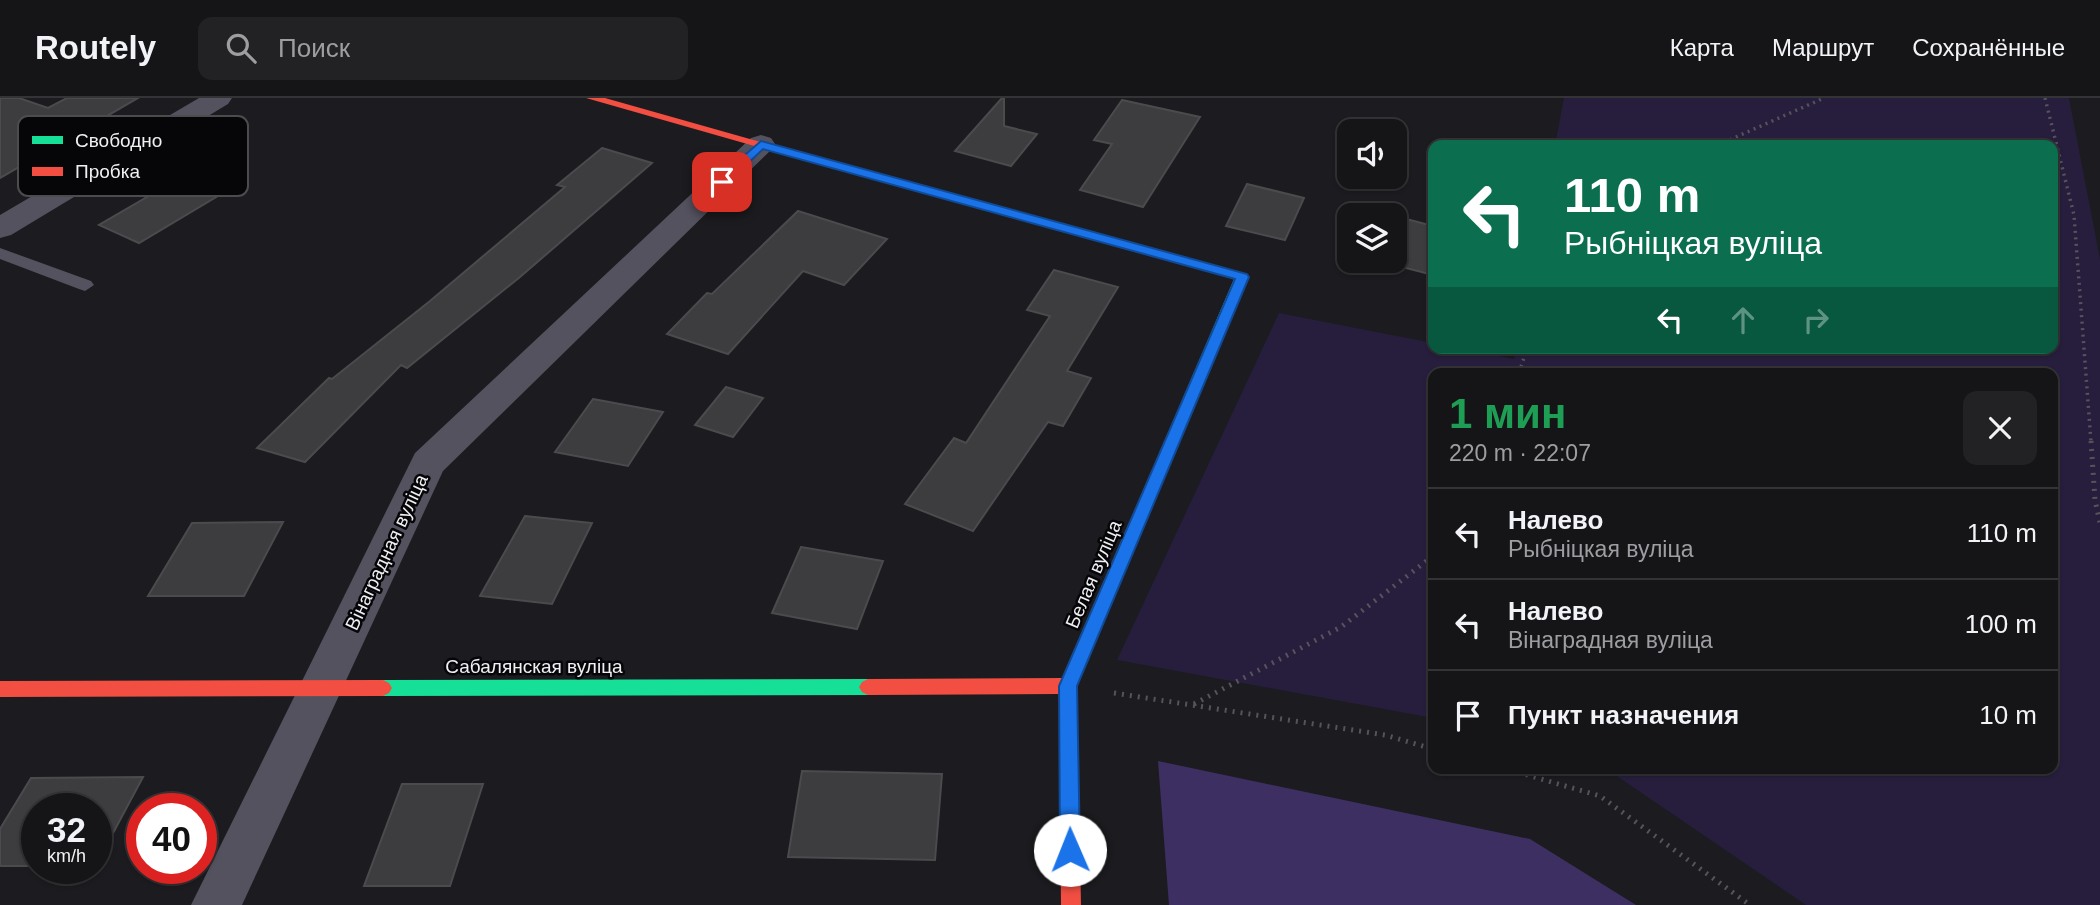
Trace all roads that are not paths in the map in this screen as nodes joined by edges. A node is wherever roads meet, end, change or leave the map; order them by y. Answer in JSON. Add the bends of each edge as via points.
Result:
{"nodes":[{"id":1,"x":218,"y":98,"type":"edge"},
{"id":2,"x":592,"y":98,"type":"edge"},
{"id":3,"x":188,"y":116,"type":"edge"},
{"id":4,"x":761,"y":144,"type":"junction"},
{"id":5,"x":54,"y":196,"type":"edge"},
{"id":6,"x":0,"y":228,"type":"edge"},
{"id":7,"x":0,"y":254,"type":"edge"},
{"id":8,"x":85,"y":285,"type":"dead end"},
{"id":9,"x":1068,"y":686,"type":"junction"},
{"id":10,"x":322,"y":688,"type":"junction"},
{"id":11,"x":0,"y":689,"type":"edge"},
{"id":12,"x":216,"y":905,"type":"edge"},
{"id":13,"x":1071,"y":905,"type":"edge"}],
"edges":[{"from":1,"to":3,"type":"street"},
{"from":2,"to":4,"type":"street"},
{"from":4,"to":9,"type":"street","name":"Белая вуліца","via":[[1242,277]]},
{"from":4,"to":10,"type":"street","name":"Вінаградная вуліца","via":[[428,463]]},
{"from":5,"to":6,"type":"street"},
{"from":7,"to":8,"type":"lane"},
{"from":9,"to":10,"type":"street","name":"Сабалянская вуліца"},
{"from":9,"to":13,"type":"street","name":"Белая вуліца"},
{"from":10,"to":11,"type":"street","name":"Сабалянская вуліца"},
{"from":10,"to":12,"type":"street","name":"Вінаградная вуліца"}]}
